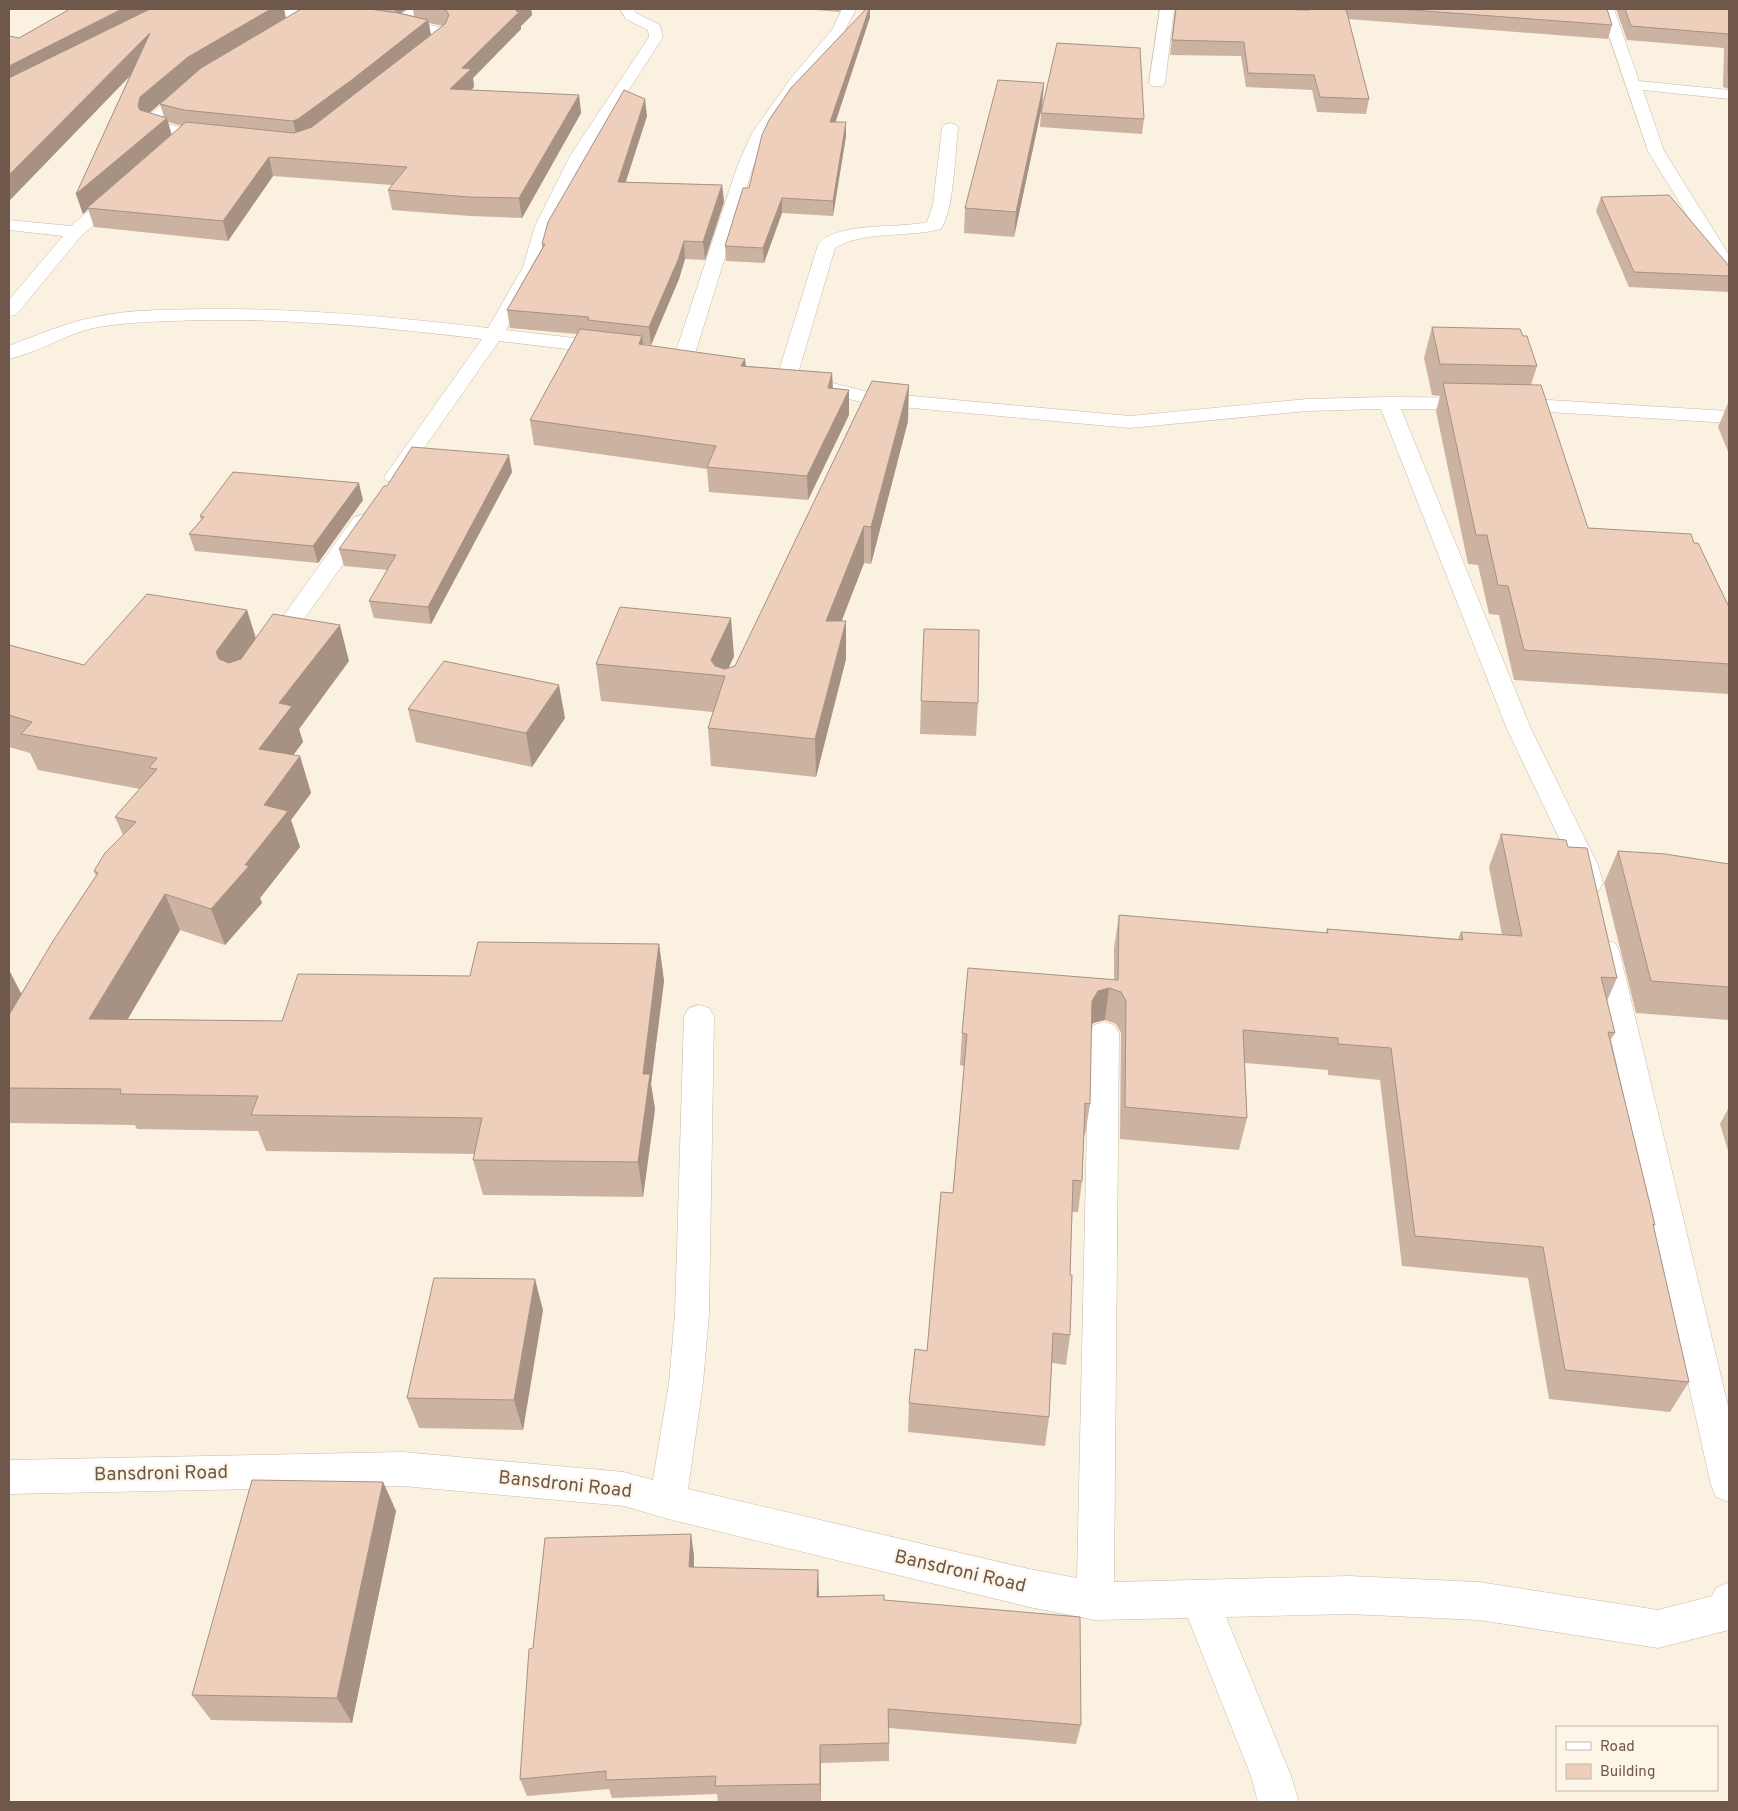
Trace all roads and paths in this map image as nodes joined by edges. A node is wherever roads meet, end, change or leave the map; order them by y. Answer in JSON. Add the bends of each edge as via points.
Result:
{"nodes":[{"id":1,"x":218,"y":9,"type":"edge"},
{"id":2,"x":418,"y":9,"type":"edge"},
{"id":3,"x":627,"y":9,"type":"edge"},
{"id":4,"x":850,"y":9,"type":"edge"},
{"id":5,"x":1167,"y":9,"type":"edge"},
{"id":6,"x":1607,"y":9,"type":"edge"},
{"id":7,"x":325,"y":13,"type":"edge"},
{"id":8,"x":307,"y":15,"type":"junction"},
{"id":9,"x":382,"y":20,"type":"edge"},
{"id":10,"x":401,"y":23,"type":"junction"},
{"id":11,"x":286,"y":27,"type":"edge"},
{"id":12,"x":413,"y":60,"type":"edge"},
{"id":13,"x":199,"y":80,"type":"edge"},
{"id":14,"x":1157,"y":83,"type":"dead end"},
{"id":15,"x":1634,"y":85,"type":"junction"},
{"id":16,"x":1729,"y":94,"type":"edge"},
{"id":17,"x":950,"y":128,"type":"dead end"},
{"id":18,"x":187,"y":134,"type":"junction"},
{"id":19,"x":206,"y":136,"type":"edge"},
{"id":20,"x":172,"y":147,"type":"edge"},
{"id":21,"x":135,"y":180,"type":"edge"},
{"id":22,"x":9,"y":225,"type":"edge"},
{"id":23,"x":75,"y":232,"type":"junction"},
{"id":24,"x":1729,"y":269,"type":"edge"},
{"id":25,"x":9,"y":311,"type":"edge"},
{"id":26,"x":494,"y":335,"type":"junction"},
{"id":27,"x":627,"y":350,"type":"edge"},
{"id":28,"x":9,"y":354,"type":"edge"},
{"id":29,"x":684,"y":357,"type":"edge"},
{"id":30,"x":1389,"y":403,"type":"junction"},
{"id":31,"x":1729,"y":417,"type":"edge"},
{"id":32,"x":260,"y":665,"type":"edge"},
{"id":33,"x":1585,"y":865,"type":"junction"},
{"id":34,"x":1614,"y":870,"type":"dead end"},
{"id":35,"x":699,"y":1016,"type":"dead end"},
{"id":36,"x":1104,"y":1033,"type":"dead end"},
{"id":37,"x":9,"y":1477,"type":"edge"},
{"id":38,"x":1729,"y":1485,"type":"edge"},
{"id":39,"x":668,"y":1502,"type":"junction"},
{"id":40,"x":1199,"y":1598,"type":"junction"},
{"id":41,"x":1095,"y":1601,"type":"junction"},
{"id":42,"x":1729,"y":1601,"type":"edge"},
{"id":43,"x":1278,"y":1802,"type":"edge"}],
"edges":[{"from":1,"to":8,"type":"street"},
{"from":2,"to":10,"type":"street"},
{"from":3,"to":26,"type":"street","via":[[631,16],[655,28],[656,37],[578,156],[544,226],[532,267]]},
{"from":4,"to":29,"type":"street","via":[[838,31],[796,80],[760,133],[745,167]]},
{"from":5,"to":14,"type":"street"},
{"from":6,"to":15,"type":"street"},
{"from":7,"to":8,"type":"street"},
{"from":8,"to":11,"type":"street"},
{"from":9,"to":10,"type":"street"},
{"from":10,"to":12,"type":"street","via":[[443,32],[442,37]]},
{"from":13,"to":18,"type":"street","via":[[153,120],[154,125]]},
{"from":15,"to":16,"type":"street"},
{"from":15,"to":24,"type":"street","via":[[1656,151]]},
{"from":17,"to":30,"type":"street","via":[[941,205],[935,225],[849,235],[827,245],[778,375],[865,407],[1130,422],[1307,405]]},
{"from":18,"to":19,"type":"street"},
{"from":18,"to":20,"type":"street"},
{"from":21,"to":23,"type":"street"},
{"from":22,"to":23,"type":"street"},
{"from":23,"to":25,"type":"street"},
{"from":26,"to":27,"type":"street"},
{"from":26,"to":28,"type":"street","via":[[344,318],[271,314],[144,317],[84,325]]},
{"from":26,"to":32,"type":"street"},
{"from":30,"to":31,"type":"street","via":[[1516,404]]},
{"from":30,"to":33,"type":"street","via":[[1519,729]]},
{"from":33,"to":34,"type":"street"},
{"from":33,"to":38,"type":"street"},
{"from":35,"to":39,"type":"street","via":[[692,1314],[686,1383]]},
{"from":36,"to":41,"type":"street"},
{"from":37,"to":39,"type":"street","name":"Bansdroni Road","via":[[403,1469],[624,1489]]},
{"from":39,"to":41,"type":"street","name":"Bansdroni Road"},
{"from":40,"to":41,"type":"street","name":"Bansdroni Road"},
{"from":40,"to":42,"type":"street","name":"Bansdroni Road","via":[[1349,1595],[1479,1601],[1658,1629],[1726,1612]]},
{"from":40,"to":43,"type":"street","via":[[1271,1776]]}]}
